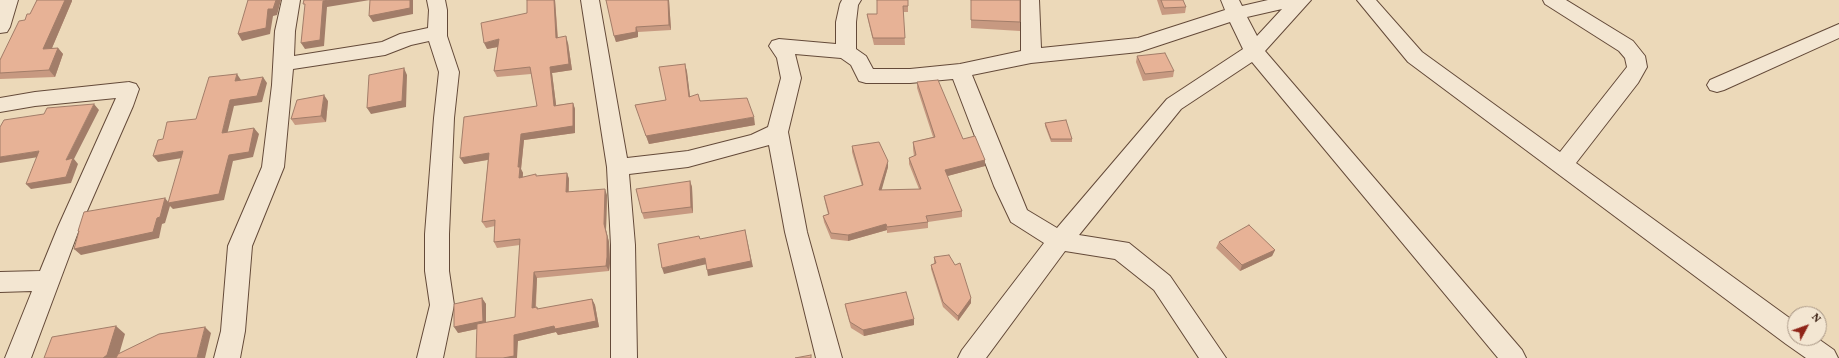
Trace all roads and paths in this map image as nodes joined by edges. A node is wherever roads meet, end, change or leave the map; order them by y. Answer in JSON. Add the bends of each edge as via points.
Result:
{"nodes":[{"id":1,"x":9,"y":0,"type":"edge"},
{"id":2,"x":291,"y":0,"type":"edge"},
{"id":3,"x":436,"y":0,"type":"edge"},
{"id":4,"x":590,"y":0,"type":"edge"},
{"id":5,"x":852,"y":0,"type":"edge"},
{"id":6,"x":1030,"y":0,"type":"edge"},
{"id":7,"x":1298,"y":0,"type":"edge"},
{"id":8,"x":1302,"y":0,"type":"edge"},
{"id":9,"x":1366,"y":0,"type":"edge"},
{"id":10,"x":1565,"y":3,"type":"edge"},
{"id":11,"x":1233,"y":6,"type":"edge"},
{"id":12,"x":0,"y":27,"type":"edge"},
{"id":13,"x":1839,"y":30,"type":"edge"},
{"id":14,"x":438,"y":33,"type":"junction"},
{"id":15,"x":1254,"y":51,"type":"junction"},
{"id":16,"x":846,"y":52,"type":"junction"},
{"id":17,"x":1031,"y":56,"type":"junction"},
{"id":18,"x":284,"y":64,"type":"junction"},
{"id":19,"x":960,"y":71,"type":"junction"},
{"id":20,"x":1717,"y":85,"type":"dead end"},
{"id":21,"x":0,"y":105,"type":"edge"},
{"id":22,"x":777,"y":132,"type":"junction"},
{"id":23,"x":1562,"y":165,"type":"junction"},
{"id":24,"x":618,"y":168,"type":"junction"},
{"id":25,"x":1059,"y":241,"type":"junction"},
{"id":26,"x":47,"y":281,"type":"junction"},
{"id":27,"x":0,"y":282,"type":"edge"},
{"id":28,"x":1787,"y":330,"type":"edge"},
{"id":29,"x":1809,"y":346,"type":"edge"},
{"id":30,"x":18,"y":358,"type":"edge"},
{"id":31,"x":227,"y":358,"type":"edge"},
{"id":32,"x":430,"y":358,"type":"edge"},
{"id":33,"x":624,"y":358,"type":"edge"},
{"id":34,"x":829,"y":358,"type":"edge"},
{"id":35,"x":970,"y":358,"type":"edge"},
{"id":36,"x":1213,"y":358,"type":"edge"},
{"id":37,"x":1513,"y":358,"type":"edge"},
{"id":38,"x":1825,"y":358,"type":"edge"}],
"edges":[{"from":1,"to":12,"type":"street"},
{"from":2,"to":18,"type":"street","via":[[285,31]]},
{"from":3,"to":14,"type":"street"},
{"from":4,"to":24,"type":"street"},
{"from":5,"to":16,"type":"street","via":[[846,22]]},
{"from":6,"to":17,"type":"street"},
{"from":7,"to":11,"type":"street"},
{"from":8,"to":15,"type":"street"},
{"from":9,"to":23,"type":"street","via":[[1415,57]]},
{"from":10,"to":23,"type":"street","via":[[1626,46],[1635,56],[1636,67],[1631,78]]},
{"from":11,"to":15,"type":"street"},
{"from":11,"to":17,"type":"street","via":[[1139,45]]},
{"from":13,"to":20,"type":"street"},
{"from":14,"to":18,"type":"street","via":[[407,39],[385,48]]},
{"from":14,"to":32,"type":"street","via":[[449,72],[437,234],[437,271],[442,305]]},
{"from":15,"to":25,"type":"street","via":[[1174,104]]},
{"from":15,"to":37,"type":"street"},
{"from":16,"to":19,"type":"street","via":[[859,61],[866,76],[910,76]]},
{"from":16,"to":22,"type":"street","via":[[779,46],[787,57],[790,78]]},
{"from":17,"to":19,"type":"street"},
{"from":18,"to":31,"type":"street","via":[[273,167],[240,246],[233,331]]},
{"from":19,"to":25,"type":"street","via":[[1019,216]]},
{"from":21,"to":26,"type":"street","via":[[129,89]]},
{"from":22,"to":24,"type":"street","via":[[757,142],[688,159]]},
{"from":22,"to":34,"type":"street","via":[[796,232]]},
{"from":23,"to":28,"type":"street"},
{"from":24,"to":33,"type":"street","via":[[623,245]]},
{"from":25,"to":35,"type":"street"},
{"from":25,"to":36,"type":"street","via":[[1121,250],[1162,283]]},
{"from":26,"to":27,"type":"street"},
{"from":26,"to":30,"type":"street"},
{"from":29,"to":38,"type":"street"}]}
